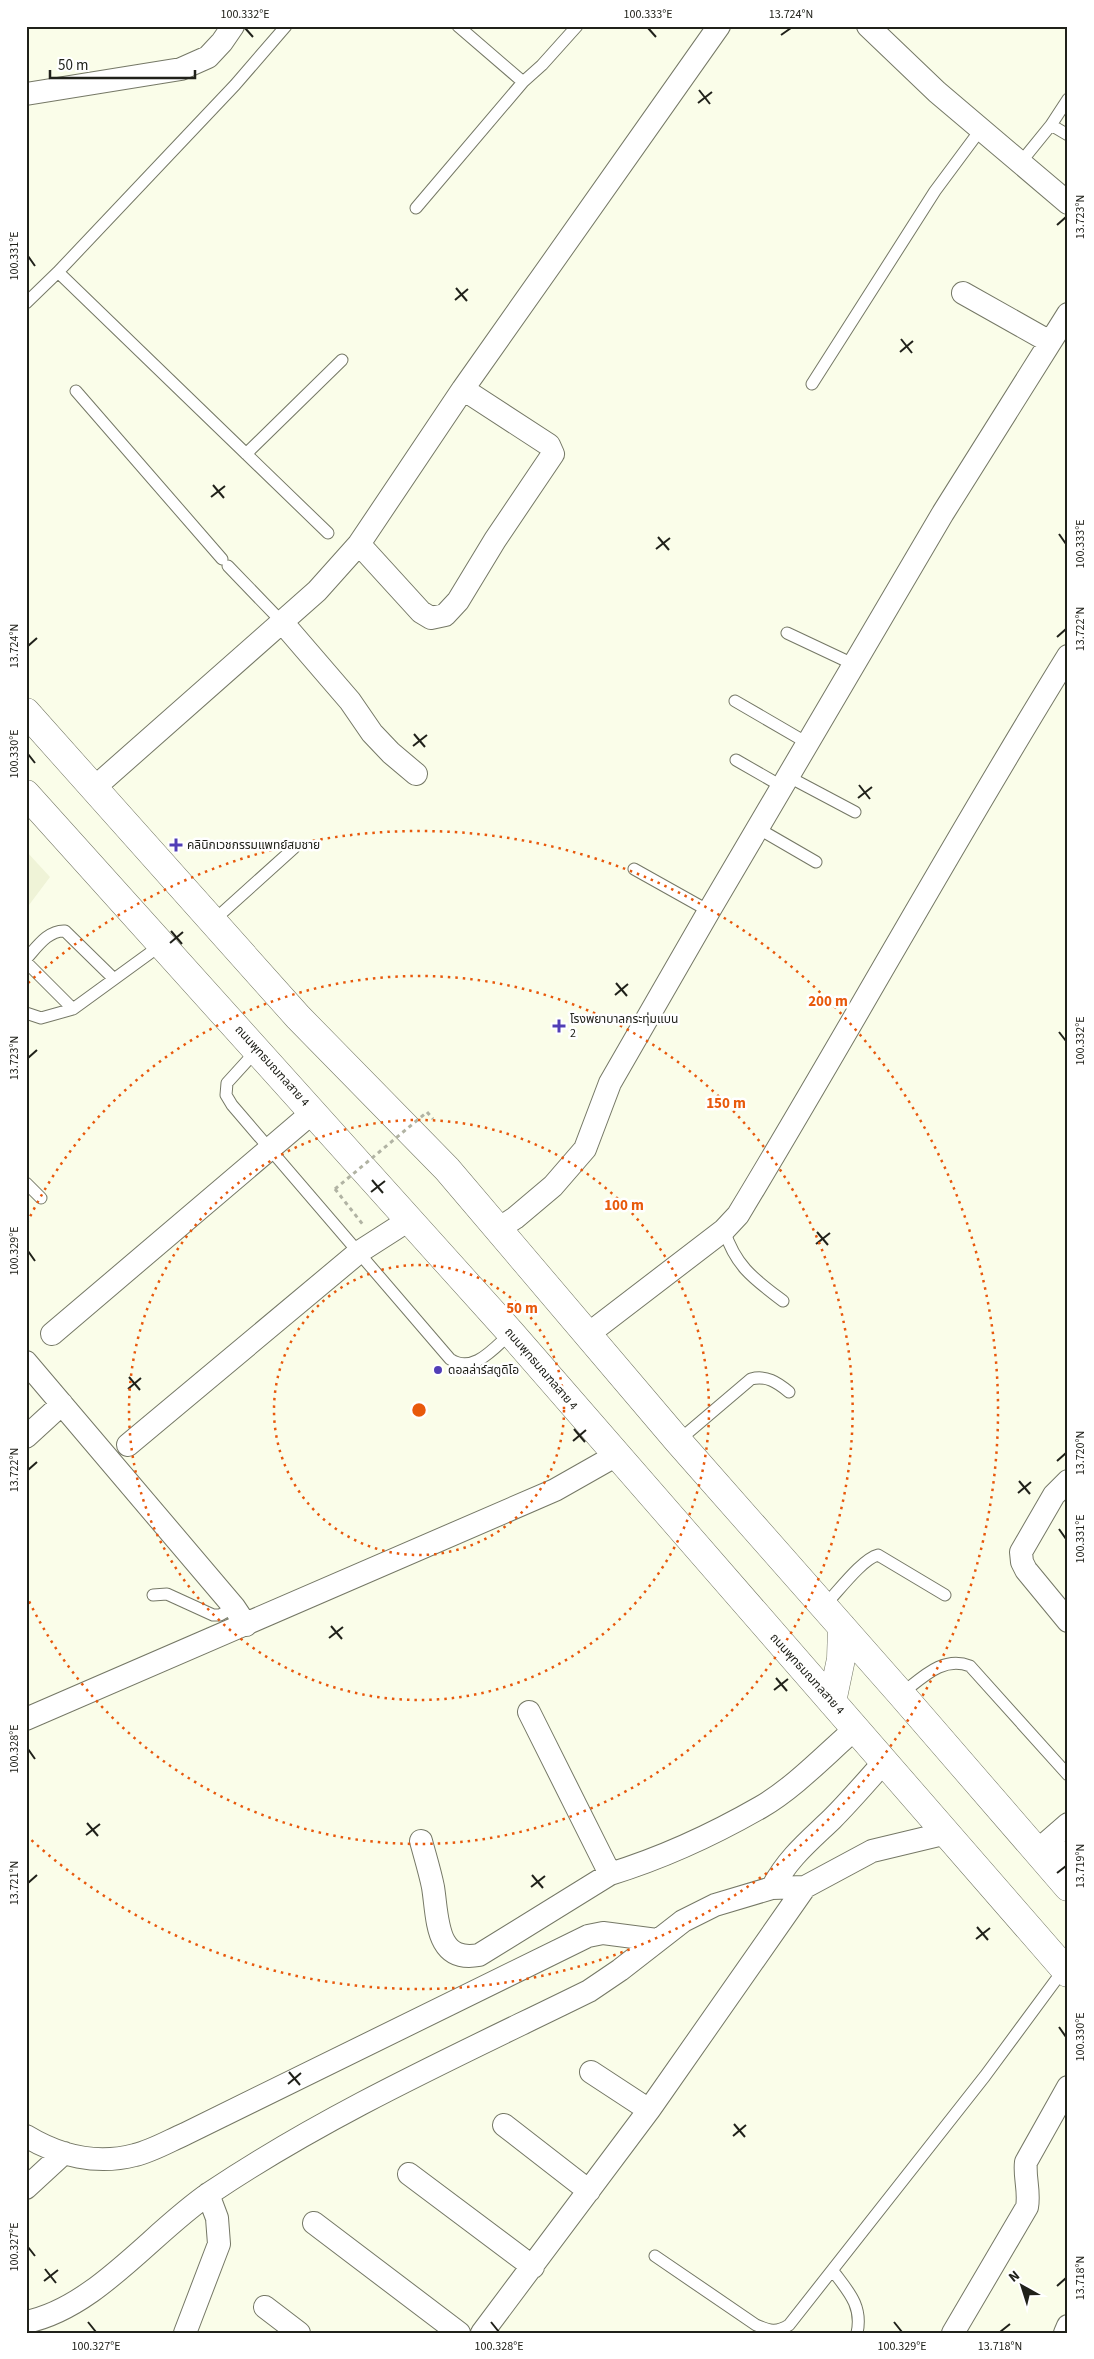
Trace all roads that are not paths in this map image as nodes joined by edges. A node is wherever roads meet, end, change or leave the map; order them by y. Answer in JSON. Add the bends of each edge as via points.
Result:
{"nodes":[{"id":1,"x":233,"y":26,"type":"edge"},
{"id":2,"x":286,"y":26,"type":"edge"},
{"id":3,"x":458,"y":26,"type":"edge"},
{"id":4,"x":578,"y":26,"type":"edge"},
{"id":5,"x":719,"y":26,"type":"edge"},
{"id":6,"x":868,"y":26,"type":"edge"},
{"id":7,"x":523,"y":82,"type":"junction"},
{"id":8,"x":26,"y":94,"type":"edge"},
{"id":9,"x":1068,"y":99,"type":"edge"},
{"id":10,"x":1051,"y":125,"type":"junction"},
{"id":11,"x":981,"y":130,"type":"junction"},
{"id":12,"x":1068,"y":135,"type":"edge"},
{"id":13,"x":1020,"y":162,"type":"junction"},
{"id":14,"x":1068,"y":203,"type":"edge"},
{"id":15,"x":416,"y":208,"type":"dead end"},
{"id":16,"x":58,"y":272,"type":"junction"},
{"id":17,"x":963,"y":293,"type":"dead end"},
{"id":18,"x":26,"y":303,"type":"edge"},
{"id":19,"x":1068,"y":314,"type":"edge"},
{"id":20,"x":1050,"y":342,"type":"junction"},
{"id":21,"x":342,"y":360,"type":"dead end"},
{"id":22,"x":812,"y":384,"type":"dead end"},
{"id":23,"x":463,"y":389,"type":"junction"},
{"id":24,"x":76,"y":391,"type":"dead end"},
{"id":25,"x":246,"y":454,"type":"junction"},
{"id":26,"x":328,"y":533,"type":"dead end"},
{"id":27,"x":358,"y":544,"type":"junction"},
{"id":28,"x":282,"y":622,"type":"junction"},
{"id":29,"x":787,"y":633,"type":"dead end"},
{"id":30,"x":1068,"y":656,"type":"edge"},
{"id":31,"x":855,"y":665,"type":"junction"},
{"id":32,"x":735,"y":701,"type":"dead end"},
{"id":33,"x":26,"y":712,"type":"edge"},
{"id":34,"x":809,"y":744,"type":"junction"},
{"id":35,"x":736,"y":760,"type":"dead end"},
{"id":36,"x":416,"y":774,"type":"dead end"},
{"id":37,"x":786,"y":782,"type":"junction"},
{"id":38,"x":94,"y":788,"type":"junction"},
{"id":39,"x":26,"y":794,"type":"edge"},
{"id":40,"x":855,"y":812,"type":"dead end"},
{"id":41,"x":759,"y":829,"type":"junction"},
{"id":42,"x":294,"y":848,"type":"dead end"},
{"id":43,"x":816,"y":862,"type":"dead end"},
{"id":44,"x":634,"y":869,"type":"dead end"},
{"id":45,"x":709,"y":911,"type":"junction"},
{"id":46,"x":212,"y":921,"type":"junction"},
{"id":47,"x":163,"y":944,"type":"junction"},
{"id":48,"x":26,"y":961,"type":"edge"},
{"id":49,"x":113,"y":978,"type":"junction"},
{"id":50,"x":73,"y":1009,"type":"junction"},
{"id":51,"x":26,"y":1013,"type":"edge"},
{"id":52,"x":257,"y":1050,"type":"junction"},
{"id":53,"x":313,"y":1112,"type":"junction"},
{"id":54,"x":270,"y":1149,"type":"junction"},
{"id":55,"x":26,"y":1184,"type":"edge"},
{"id":56,"x":41,"y":1198,"type":"dead end"},
{"id":57,"x":409,"y":1220,"type":"junction"},
{"id":58,"x":498,"y":1229,"type":"junction"},
{"id":59,"x":724,"y":1230,"type":"junction"},
{"id":60,"x":368,"y":1247,"type":"junction"},
{"id":61,"x":783,"y":1301,"type":"dead end"},
{"id":62,"x":511,"y":1333,"type":"junction"},
{"id":63,"x":52,"y":1334,"type":"dead end"},
{"id":64,"x":587,"y":1335,"type":"junction"},
{"id":65,"x":26,"y":1362,"type":"edge"},
{"id":66,"x":789,"y":1392,"type":"dead end"},
{"id":67,"x":62,"y":1404,"type":"junction"},
{"id":68,"x":26,"y":1437,"type":"edge"},
{"id":69,"x":678,"y":1441,"type":"junction"},
{"id":70,"x":128,"y":1445,"type":"dead end"},
{"id":71,"x":616,"y":1456,"type":"junction"},
{"id":72,"x":1068,"y":1481,"type":"edge"},
{"id":73,"x":152,"y":1595,"type":"dead end"},
{"id":74,"x":944,"y":1596,"type":"dead end"},
{"id":75,"x":824,"y":1606,"type":"junction"},
{"id":76,"x":240,"y":1616,"type":"junction"},
{"id":77,"x":1068,"y":1620,"type":"edge"},
{"id":78,"x":842,"y":1627,"type":"junction"},
{"id":79,"x":901,"y":1694,"type":"junction"},
{"id":80,"x":832,"y":1702,"type":"junction"},
{"id":81,"x":529,"y":1712,"type":"dead end"},
{"id":82,"x":26,"y":1718,"type":"edge"},
{"id":83,"x":855,"y":1729,"type":"junction"},
{"id":84,"x":884,"y":1762,"type":"junction"},
{"id":85,"x":1068,"y":1775,"type":"edge"},
{"id":86,"x":1068,"y":1824,"type":"edge"},
{"id":87,"x":946,"y":1833,"type":"junction"},
{"id":88,"x":421,"y":1841,"type":"dead end"},
{"id":89,"x":1051,"y":1856,"type":"edge"},
{"id":90,"x":610,"y":1874,"type":"junction"},
{"id":91,"x":805,"y":1887,"type":"junction"},
{"id":92,"x":1068,"y":1887,"type":"edge"},
{"id":93,"x":772,"y":1888,"type":"junction"},
{"id":94,"x":656,"y":1940,"type":"junction"},
{"id":95,"x":1066,"y":1971,"type":"edge"},
{"id":96,"x":591,"y":2072,"type":"dead end"},
{"id":97,"x":1068,"y":2087,"type":"edge"},
{"id":98,"x":649,"y":2110,"type":"junction"},
{"id":99,"x":504,"y":2125,"type":"dead end"},
{"id":100,"x":26,"y":2136,"type":"edge"},
{"id":101,"x":64,"y":2153,"type":"junction"},
{"id":102,"x":409,"y":2174,"type":"dead end"},
{"id":103,"x":26,"y":2188,"type":"edge"},
{"id":104,"x":589,"y":2191,"type":"junction"},
{"id":105,"x":208,"y":2194,"type":"junction"},
{"id":106,"x":314,"y":2223,"type":"dead end"},
{"id":107,"x":655,"y":2256,"type":"dead end"},
{"id":108,"x":532,"y":2267,"type":"junction"},
{"id":109,"x":833,"y":2271,"type":"junction"},
{"id":110,"x":265,"y":2307,"type":"dead end"},
{"id":111,"x":26,"y":2322,"type":"edge"},
{"id":112,"x":1068,"y":2326,"type":"edge"},
{"id":113,"x":186,"y":2333,"type":"edge"},
{"id":114,"x":299,"y":2333,"type":"edge"},
{"id":115,"x":459,"y":2333,"type":"edge"},
{"id":116,"x":482,"y":2333,"type":"edge"},
{"id":117,"x":857,"y":2333,"type":"edge"},
{"id":118,"x":954,"y":2333,"type":"edge"},
{"id":119,"x":1065,"y":2333,"type":"edge"}],
"edges":[{"from":1,"to":8,"type":"street","via":[[208,57],[181,69]]},
{"from":2,"to":16,"type":"lane","via":[[235,85]]},
{"from":3,"to":7,"type":"lane"},
{"from":4,"to":7,"type":"lane"},
{"from":5,"to":23,"type":"street"},
{"from":6,"to":11,"type":"street"},
{"from":7,"to":15,"type":"lane"},
{"from":9,"to":10,"type":"lane"},
{"from":10,"to":12,"type":"lane"},
{"from":10,"to":13,"type":"lane"},
{"from":11,"to":13,"type":"street"},
{"from":11,"to":22,"type":"lane","via":[[935,192]]},
{"from":13,"to":14,"type":"street"},
{"from":16,"to":18,"type":"lane"},
{"from":16,"to":25,"type":"lane"},
{"from":17,"to":20,"type":"street"},
{"from":19,"to":20,"type":"street"},
{"from":20,"to":31,"type":"street","via":[[943,513]]},
{"from":21,"to":25,"type":"lane"},
{"from":23,"to":27,"type":"street"},
{"from":23,"to":27,"type":"street","via":[[549,445],[553,454],[458,601],[445,615],[432,618],[421,612]]},
{"from":24,"to":28,"type":"lane","via":[[225,563]]},
{"from":25,"to":26,"type":"lane"},
{"from":27,"to":28,"type":"street","via":[[317,591]]},
{"from":28,"to":36,"type":"street","via":[[350,701],[372,733]]},
{"from":28,"to":38,"type":"street"},
{"from":29,"to":31,"type":"lane"},
{"from":30,"to":59,"type":"street","via":[[937,874],[824,1072],[738,1215]]},
{"from":31,"to":34,"type":"street"},
{"from":32,"to":34,"type":"lane"},
{"from":33,"to":38,"type":"main road"},
{"from":34,"to":37,"type":"street"},
{"from":35,"to":37,"type":"lane"},
{"from":37,"to":40,"type":"lane"},
{"from":37,"to":41,"type":"street"},
{"from":38,"to":46,"type":"main road"},
{"from":39,"to":47,"type":"main road","name":"ถนนพุทธมณฑลสาย 4"},
{"from":41,"to":43,"type":"lane"},
{"from":41,"to":45,"type":"street"},
{"from":42,"to":46,"type":"lane"},
{"from":44,"to":45,"type":"lane"},
{"from":45,"to":58,"type":"street","via":[[610,1084],[585,1149],[554,1186]]},
{"from":46,"to":58,"type":"main road","via":[[298,1017],[447,1169]]},
{"from":47,"to":49,"type":"lane"},
{"from":47,"to":52,"type":"main road","name":"ถนนพุทธมณฑลสาย 4"},
{"from":48,"to":49,"type":"lane","via":[[49,935],[57,930],[65,931]]},
{"from":48,"to":50,"type":"lane"},
{"from":49,"to":50,"type":"lane"},
{"from":50,"to":51,"type":"lane","via":[[41,1018]]},
{"from":52,"to":53,"type":"main road","name":"ถนนพุทธมณฑลสาย 4"},
{"from":52,"to":54,"type":"lane","via":[[227,1083],[226,1095]]},
{"from":53,"to":54,"type":"street"},
{"from":53,"to":57,"type":"main road","name":"ถนนพุทธมณฑลสาย 4"},
{"from":54,"to":60,"type":"lane"},
{"from":54,"to":63,"type":"street"},
{"from":55,"to":56,"type":"lane"},
{"from":57,"to":60,"type":"street"},
{"from":57,"to":62,"type":"main road","name":"ถนนพุทธมณฑลสาย 4"},
{"from":58,"to":64,"type":"main road"},
{"from":59,"to":61,"type":"lane","via":[[730,1249],[747,1274]]},
{"from":59,"to":64,"type":"street"},
{"from":60,"to":62,"type":"lane","via":[[450,1358],[458,1364],[482,1359]]},
{"from":60,"to":70,"type":"street"},
{"from":62,"to":71,"type":"main road","name":"ถนนพุทธมณฑลสาย 4"},
{"from":64,"to":69,"type":"main road"},
{"from":65,"to":67,"type":"street"},
{"from":66,"to":69,"type":"lane","via":[[760,1376],[751,1378]]},
{"from":67,"to":68,"type":"street"},
{"from":67,"to":76,"type":"street"},
{"from":69,"to":75,"type":"main road"},
{"from":71,"to":76,"type":"street","via":[[555,1490]]},
{"from":71,"to":80,"type":"main road","name":"ถนนพุทธมณฑลสาย 4"},
{"from":72,"to":77,"type":"street","via":[[1054,1495],[1020,1552],[1026,1570]]},
{"from":73,"to":76,"type":"lane","via":[[167,1594],[212,1615]]},
{"from":74,"to":75,"type":"lane","via":[[878,1555],[864,1564]]},
{"from":75,"to":78,"type":"main road"},
{"from":76,"to":82,"type":"street"},
{"from":78,"to":79,"type":"main road"},
{"from":78,"to":80,"type":"main road","via":[[841,1659]]},
{"from":79,"to":85,"type":"lane","via":[[949,1662],[970,1666]]},
{"from":79,"to":89,"type":"main road"},
{"from":80,"to":83,"type":"main road","name":"ถนนพุทธมณฑลสาย 4"},
{"from":81,"to":90,"type":"street"},
{"from":83,"to":84,"type":"main road","name":"ถนนพุทธมณฑลสาย 4"},
{"from":83,"to":90,"type":"street","via":[[762,1806],[695,1840]]},
{"from":84,"to":87,"type":"main road","name":"ถนนพุทธมณฑลสาย 4"},
{"from":84,"to":93,"type":"street","via":[[833,1818],[798,1850]]},
{"from":86,"to":89,"type":"street"},
{"from":87,"to":91,"type":"street","via":[[872,1851]]},
{"from":87,"to":95,"type":"main road","name":"ถนนพุทธมณฑลสาย 4"},
{"from":88,"to":90,"type":"street","via":[[446,1946],[454,1954],[466,1957],[479,1955],[506,1940]]},
{"from":89,"to":92,"type":"main road"},
{"from":91,"to":93,"type":"street"},
{"from":91,"to":98,"type":"street"},
{"from":93,"to":94,"type":"street","via":[[715,1905],[683,1921]]},
{"from":94,"to":101,"type":"street","via":[[603,1933],[588,1936],[185,2134],[135,2155],[109,2159]]},
{"from":94,"to":105,"type":"street","via":[[589,1991],[375,2096]]},
{"from":95,"to":109,"type":"lane"},
{"from":96,"to":98,"type":"street"},
{"from":97,"to":118,"type":"street","via":[[1026,2162],[1030,2194],[1027,2207]]},
{"from":98,"to":104,"type":"street"},
{"from":99,"to":104,"type":"street"},
{"from":100,"to":101,"type":"street"},
{"from":101,"to":103,"type":"street"},
{"from":102,"to":108,"type":"street"},
{"from":104,"to":108,"type":"street"},
{"from":105,"to":111,"type":"street","via":[[94,2289],[66,2308]]},
{"from":105,"to":113,"type":"street","via":[[217,2218],[219,2244]]},
{"from":106,"to":115,"type":"street"},
{"from":107,"to":109,"type":"lane","via":[[756,2326],[770,2332],[789,2325]]},
{"from":108,"to":116,"type":"street"},
{"from":109,"to":117,"type":"lane","via":[[854,2300],[860,2319]]},
{"from":110,"to":114,"type":"street"},
{"from":112,"to":119,"type":"street"}]}
